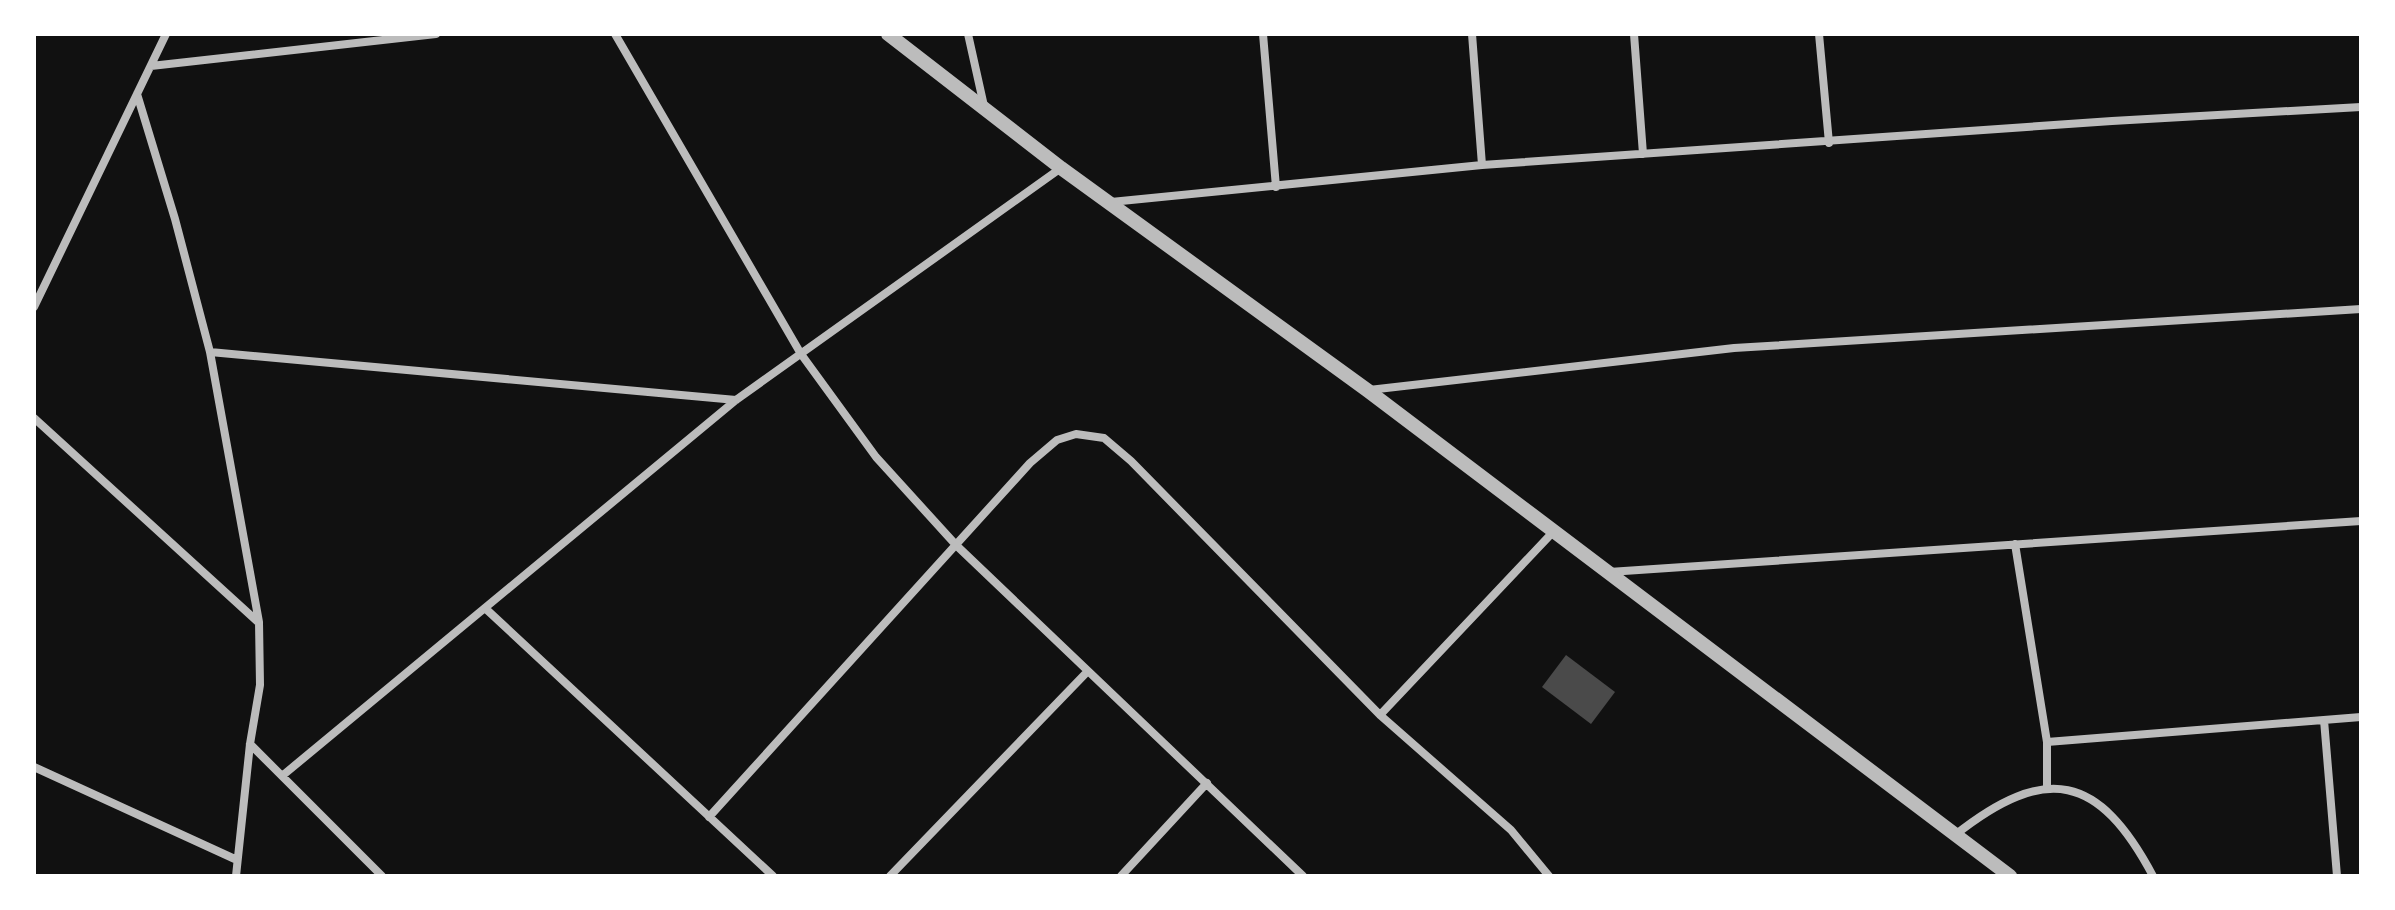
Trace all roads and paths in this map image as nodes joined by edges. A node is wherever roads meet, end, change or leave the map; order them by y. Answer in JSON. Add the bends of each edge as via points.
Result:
{"nodes":[{"id":1,"x":166,"y":34,"type":"edge"},
{"id":2,"x":436,"y":34,"type":"edge"},
{"id":3,"x":615,"y":34,"type":"edge"},
{"id":4,"x":888,"y":34,"type":"edge"},
{"id":5,"x":968,"y":34,"type":"edge"},
{"id":6,"x":1263,"y":34,"type":"edge"},
{"id":7,"x":1472,"y":34,"type":"edge"},
{"id":8,"x":1634,"y":34,"type":"edge"},
{"id":9,"x":1819,"y":34,"type":"edge"},
{"id":10,"x":151,"y":66,"type":"junction"},
{"id":11,"x":137,"y":94,"type":"junction"},
{"id":12,"x":2361,"y":107,"type":"edge"},
{"id":13,"x":985,"y":111,"type":"junction"},
{"id":14,"x":1829,"y":143,"type":"junction"},
{"id":15,"x":1643,"y":154,"type":"junction"},
{"id":16,"x":1482,"y":165,"type":"junction"},
{"id":17,"x":1061,"y":168,"type":"junction"},
{"id":18,"x":1276,"y":187,"type":"junction"},
{"id":19,"x":1111,"y":202,"type":"junction"},
{"id":20,"x":34,"y":307,"type":"edge"},
{"id":21,"x":2361,"y":309,"type":"edge"},
{"id":22,"x":210,"y":352,"type":"junction"},
{"id":23,"x":801,"y":354,"type":"junction"},
{"id":24,"x":1367,"y":390,"type":"junction"},
{"id":25,"x":736,"y":400,"type":"junction"},
{"id":26,"x":34,"y":418,"type":"edge"},
{"id":27,"x":2361,"y":521,"type":"edge"},
{"id":28,"x":1554,"y":531,"type":"junction"},
{"id":29,"x":2015,"y":544,"type":"junction"},
{"id":30,"x":956,"y":545,"type":"junction"},
{"id":31,"x":1608,"y":572,"type":"junction"},
{"id":32,"x":486,"y":609,"type":"junction"},
{"id":33,"x":259,"y":622,"type":"junction"},
{"id":34,"x":1087,"y":672,"type":"junction"},
{"id":35,"x":1380,"y":715,"type":"junction"},
{"id":36,"x":2361,"y":717,"type":"edge"},
{"id":37,"x":2324,"y":720,"type":"junction"},
{"id":38,"x":2047,"y":742,"type":"junction"},
{"id":39,"x":250,"y":744,"type":"junction"},
{"id":40,"x":34,"y":767,"type":"edge"},
{"id":41,"x":282,"y":776,"type":"junction"},
{"id":42,"x":1207,"y":783,"type":"junction"},
{"id":43,"x":2047,"y":787,"type":"junction"},
{"id":44,"x":709,"y":817,"type":"junction"},
{"id":45,"x":1955,"y":835,"type":"junction"},
{"id":46,"x":237,"y":860,"type":"junction"},
{"id":47,"x":236,"y":876,"type":"edge"},
{"id":48,"x":382,"y":876,"type":"edge"},
{"id":49,"x":773,"y":876,"type":"edge"},
{"id":50,"x":890,"y":876,"type":"edge"},
{"id":51,"x":1121,"y":876,"type":"edge"},
{"id":52,"x":1303,"y":876,"type":"edge"},
{"id":53,"x":1549,"y":876,"type":"edge"},
{"id":54,"x":2010,"y":876,"type":"edge"},
{"id":55,"x":2153,"y":876,"type":"edge"},
{"id":56,"x":2337,"y":876,"type":"edge"}],
"edges":[{"from":1,"to":10,"type":"street"},
{"from":2,"to":10,"type":"street"},
{"from":3,"to":23,"type":"street"},
{"from":4,"to":13,"type":"street"},
{"from":5,"to":13,"type":"street"},
{"from":6,"to":18,"type":"street"},
{"from":7,"to":16,"type":"street"},
{"from":8,"to":15,"type":"street"},
{"from":9,"to":14,"type":"street"},
{"from":10,"to":11,"type":"street"},
{"from":11,"to":20,"type":"street"},
{"from":11,"to":22,"type":"street"},
{"from":12,"to":14,"type":"street"},
{"from":13,"to":17,"type":"street"},
{"from":14,"to":15,"type":"street"},
{"from":15,"to":16,"type":"street"},
{"from":16,"to":18,"type":"street"},
{"from":17,"to":19,"type":"street"},
{"from":17,"to":23,"type":"street"},
{"from":18,"to":19,"type":"street"},
{"from":19,"to":24,"type":"street"},
{"from":21,"to":24,"type":"street","via":[[1734,348]]},
{"from":22,"to":25,"type":"street"},
{"from":22,"to":33,"type":"street"},
{"from":23,"to":25,"type":"street"},
{"from":23,"to":30,"type":"street","via":[[876,457]]},
{"from":24,"to":28,"type":"street"},
{"from":25,"to":32,"type":"street"},
{"from":26,"to":33,"type":"street"},
{"from":27,"to":29,"type":"street"},
{"from":28,"to":31,"type":"street"},
{"from":28,"to":35,"type":"street"},
{"from":29,"to":31,"type":"street"},
{"from":29,"to":38,"type":"street"},
{"from":30,"to":34,"type":"street"},
{"from":30,"to":35,"type":"street","via":[[1057,440],[1076,434],[1104,438]]},
{"from":30,"to":44,"type":"street"},
{"from":31,"to":45,"type":"street"},
{"from":32,"to":41,"type":"street"},
{"from":32,"to":44,"type":"street"},
{"from":33,"to":39,"type":"street","via":[[260,685]]},
{"from":34,"to":42,"type":"street"},
{"from":34,"to":50,"type":"street"},
{"from":35,"to":53,"type":"street","via":[[1511,830]]},
{"from":36,"to":37,"type":"street"},
{"from":37,"to":38,"type":"street"},
{"from":37,"to":56,"type":"street"},
{"from":38,"to":43,"type":"street"},
{"from":39,"to":41,"type":"street"},
{"from":39,"to":46,"type":"street"},
{"from":40,"to":46,"type":"street"},
{"from":41,"to":48,"type":"street"},
{"from":42,"to":51,"type":"street"},
{"from":42,"to":52,"type":"street"},
{"from":43,"to":45,"type":"street","via":[[1987,810]]},
{"from":43,"to":55,"type":"street","via":[[2081,793],[2110,811],[2135,841]]},
{"from":44,"to":49,"type":"street"},
{"from":45,"to":54,"type":"street"},
{"from":46,"to":47,"type":"street"}]}
